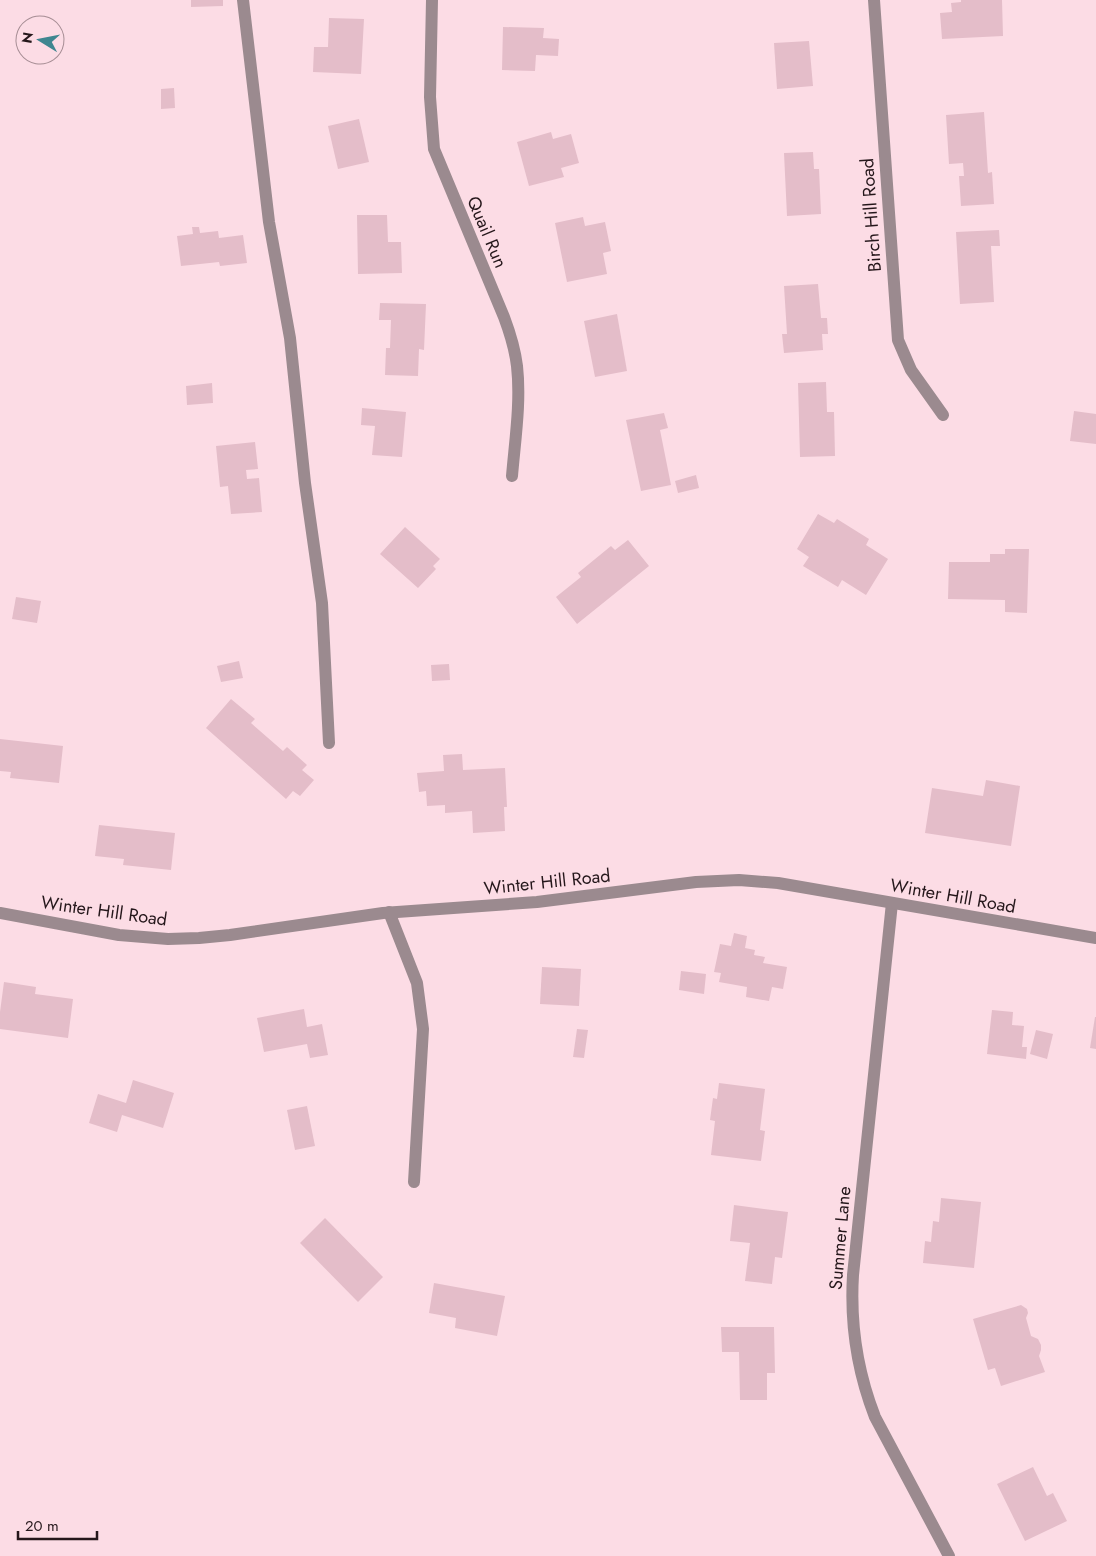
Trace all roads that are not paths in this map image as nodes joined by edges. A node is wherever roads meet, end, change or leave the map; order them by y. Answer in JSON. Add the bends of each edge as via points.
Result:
{"nodes":[{"id":1,"x":243,"y":0,"type":"edge"},
{"id":2,"x":432,"y":0,"type":"edge"},
{"id":3,"x":874,"y":0,"type":"edge"},
{"id":4,"x":943,"y":414,"type":"dead end"},
{"id":5,"x":512,"y":476,"type":"dead end"},
{"id":6,"x":329,"y":743,"type":"dead end"},
{"id":7,"x":892,"y":903,"type":"junction"},
{"id":8,"x":389,"y":912,"type":"junction"},
{"id":9,"x":0,"y":913,"type":"edge"},
{"id":10,"x":1096,"y":938,"type":"edge"},
{"id":11,"x":414,"y":1182,"type":"dead end"},
{"id":12,"x":950,"y":1556,"type":"edge"}],
"edges":[{"from":1,"to":6,"type":"street","via":[[269,222],[290,338],[322,603]]},
{"from":2,"to":5,"type":"street","name":"Quail Run","via":[[430,96],[434,149],[513,342],[518,414]]},
{"from":3,"to":4,"type":"street","name":"Birch Hill Road","via":[[898,340],[911,370]]},
{"from":7,"to":8,"type":"street","name":"Winter Hill Road","via":[[778,883],[739,880],[696,882],[537,902]]},
{"from":7,"to":10,"type":"street","name":"Winter Hill Road"},
{"from":7,"to":12,"type":"street","name":"Summer Lane","via":[[853,1275],[852,1324],[860,1371],[875,1417]]},
{"from":8,"to":9,"type":"street","name":"Winter Hill Road","via":[[230,935],[168,939],[119,935]]},
{"from":8,"to":11,"type":"street","via":[[417,983],[423,1029]]}]}
